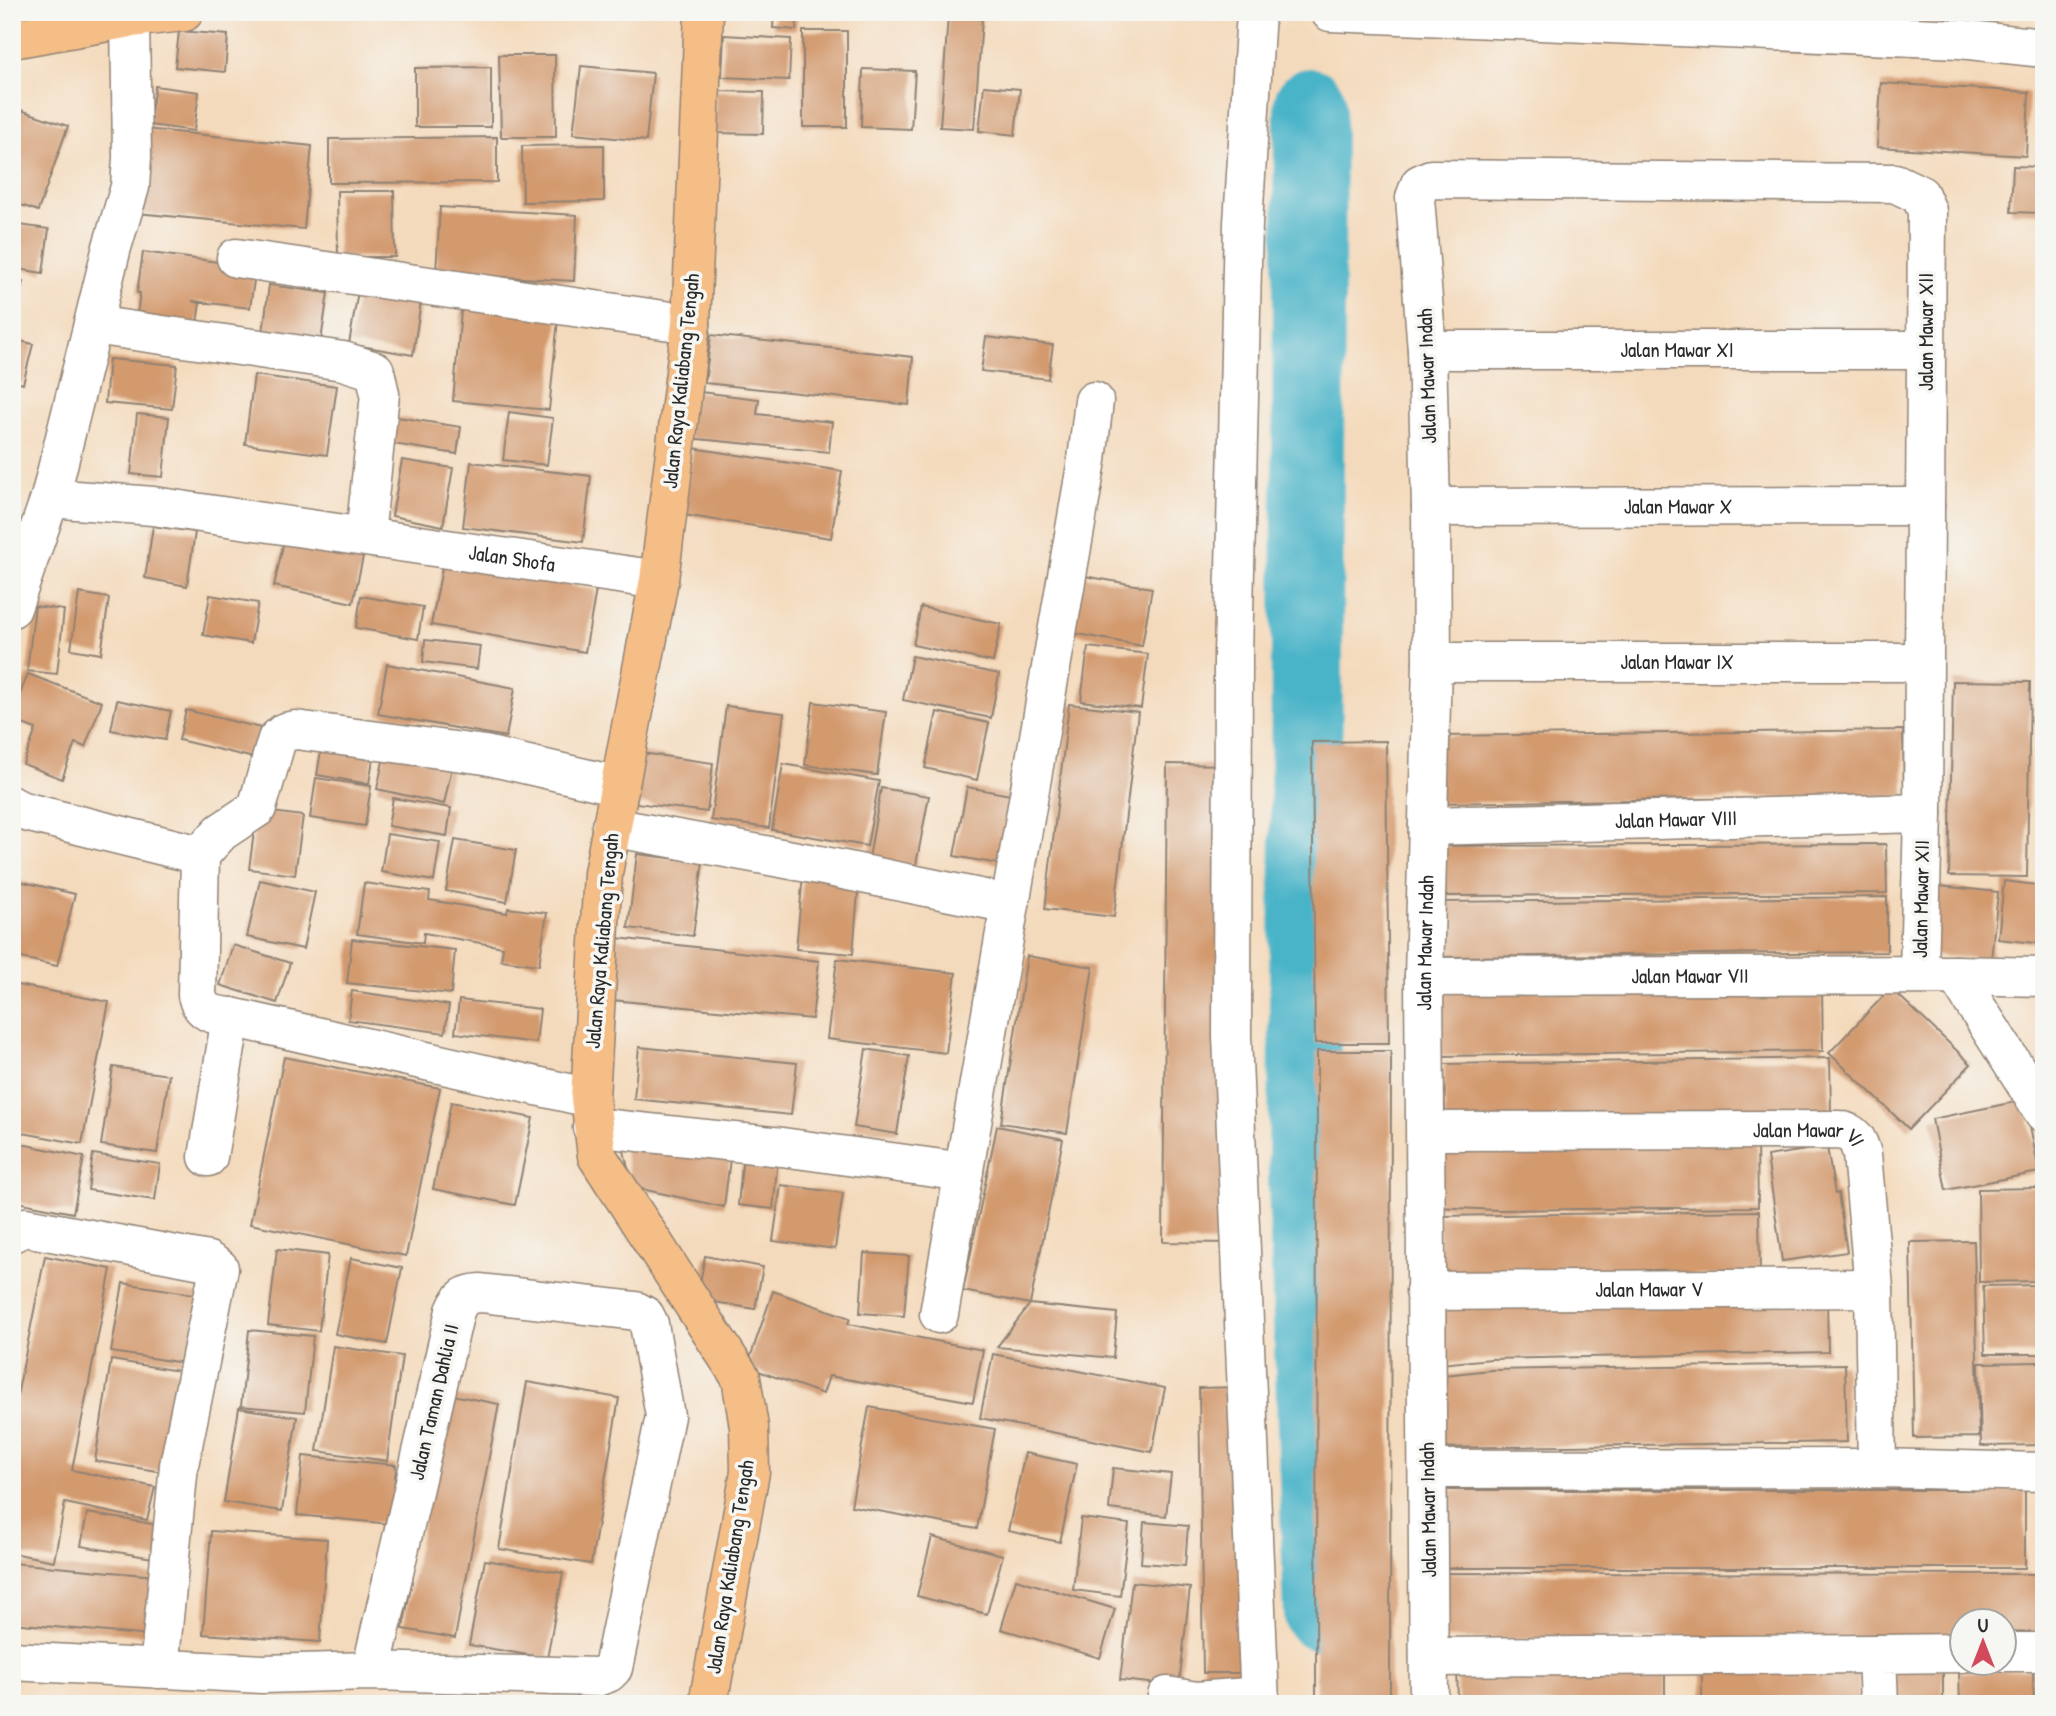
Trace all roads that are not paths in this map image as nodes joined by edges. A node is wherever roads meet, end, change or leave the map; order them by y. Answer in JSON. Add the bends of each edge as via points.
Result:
{"nodes":[{"id":1,"x":184,"y":12,"type":"edge"},
{"id":2,"x":705,"y":12,"type":"edge"},
{"id":3,"x":1256,"y":12,"type":"edge"},
{"id":4,"x":1330,"y":12,"type":"edge"},
{"id":5,"x":1339,"y":13,"type":"edge"},
{"id":6,"x":130,"y":18,"type":"junction"},
{"id":7,"x":1739,"y":21,"type":"edge"},
{"id":8,"x":1961,"y":26,"type":"edge"},
{"id":9,"x":12,"y":39,"type":"edge"},
{"id":10,"x":2044,"y":48,"type":"edge"},
{"id":11,"x":1420,"y":184,"type":"joint"},
{"id":12,"x":236,"y":258,"type":"dead end"},
{"id":13,"x":691,"y":324,"type":"junction"},
{"id":14,"x":93,"y":325,"type":"junction"},
{"id":15,"x":1427,"y":350,"type":"junction"},
{"id":16,"x":1926,"y":350,"type":"junction"},
{"id":17,"x":1094,"y":401,"type":"dead end"},
{"id":18,"x":50,"y":498,"type":"junction"},
{"id":19,"x":1925,"y":506,"type":"junction"},
{"id":20,"x":1431,"y":507,"type":"junction"},
{"id":21,"x":365,"y":536,"type":"junction"},
{"id":22,"x":659,"y":580,"type":"junction"},
{"id":23,"x":12,"y":608,"type":"edge"},
{"id":24,"x":1432,"y":662,"type":"junction"},
{"id":25,"x":1923,"y":662,"type":"junction"},
{"id":26,"x":619,"y":786,"type":"junction"},
{"id":27,"x":12,"y":806,"type":"edge"},
{"id":28,"x":1923,"y":813,"type":"junction"},
{"id":29,"x":1428,"y":825,"type":"junction"},
{"id":30,"x":611,"y":827,"type":"junction"},
{"id":31,"x":200,"y":855,"type":"junction"},
{"id":32,"x":1009,"y":904,"type":"junction"},
{"id":33,"x":1938,"y":974,"type":"junction"},
{"id":34,"x":1424,"y":977,"type":"junction"},
{"id":35,"x":2044,"y":977,"type":"edge"},
{"id":36,"x":230,"y":1017,"type":"junction"},
{"id":37,"x":591,"y":1112,"type":"junction"},
{"id":38,"x":2044,"y":1113,"type":"edge"},
{"id":39,"x":1427,"y":1131,"type":"junction"},
{"id":40,"x":208,"y":1157,"type":"dead end"},
{"id":41,"x":964,"y":1172,"type":"junction"},
{"id":42,"x":12,"y":1233,"type":"edge"},
{"id":43,"x":1874,"y":1288,"type":"junction"},
{"id":44,"x":1425,"y":1290,"type":"junction"},
{"id":45,"x":939,"y":1314,"type":"dead end"},
{"id":46,"x":1877,"y":1468,"type":"junction"},
{"id":47,"x":1428,"y":1469,"type":"junction"},
{"id":48,"x":2044,"y":1472,"type":"edge"},
{"id":49,"x":2018,"y":1652,"type":"edge"},
{"id":50,"x":2044,"y":1652,"type":"edge"},
{"id":51,"x":1948,"y":1653,"type":"edge"},
{"id":52,"x":1877,"y":1654,"type":"junction"},
{"id":53,"x":1429,"y":1657,"type":"junction"},
{"id":54,"x":12,"y":1661,"type":"edge"},
{"id":55,"x":159,"y":1669,"type":"junction"},
{"id":56,"x":371,"y":1671,"type":"junction"},
{"id":57,"x":263,"y":1689,"type":"edge"},
{"id":58,"x":1167,"y":1696,"type":"dead end"},
{"id":59,"x":1260,"y":1700,"type":"edge"},
{"id":60,"x":708,"y":1704,"type":"edge"},
{"id":61,"x":1429,"y":1704,"type":"edge"},
{"id":62,"x":1879,"y":1704,"type":"edge"}],
"edges":[{"from":1,"to":6,"type":"main road"},
{"from":2,"to":13,"type":"main road","name":"Jalan Raya Kaliabang Tengah"},
{"from":3,"to":59,"type":"street","via":[[1243,223],[1234,586],[1232,1036]]},
{"from":4,"to":5,"type":"street"},
{"from":5,"to":7,"type":"street"},
{"from":6,"to":9,"type":"main road"},
{"from":6,"to":14,"type":"street","via":[[130,187]]},
{"from":7,"to":8,"type":"street"},
{"from":8,"to":10,"type":"street"},
{"from":11,"to":15,"type":"street","name":"Jalan Mawar Indah","via":[[1415,198]]},
{"from":11,"to":16,"type":"street","name":"Jalan Mawar XII","via":[[1431,179],[1895,183],[1920,195],[1927,211]]},
{"from":12,"to":13,"type":"street"},
{"from":13,"to":22,"type":"main road","name":"Jalan Raya Kaliabang Tengah"},
{"from":14,"to":18,"type":"street"},
{"from":14,"to":21,"type":"street","via":[[343,360],[375,371],[380,394]]},
{"from":15,"to":16,"type":"street","name":"Jalan Mawar XI"},
{"from":15,"to":20,"type":"street","name":"Jalan Mawar Indah"},
{"from":16,"to":19,"type":"street","name":"Jalan Mawar XII"},
{"from":17,"to":32,"type":"street"},
{"from":18,"to":21,"type":"street","name":"Jalan Shofa","via":[[153,506]]},
{"from":18,"to":23,"type":"street"},
{"from":19,"to":20,"type":"street","name":"Jalan Mawar X"},
{"from":19,"to":25,"type":"street","name":"Jalan Mawar XII"},
{"from":20,"to":24,"type":"street","name":"Jalan Mawar Indah"},
{"from":21,"to":22,"type":"street","name":"Jalan Shofa"},
{"from":22,"to":26,"type":"main road","name":"Jalan Raya Kaliabang Tengah"},
{"from":24,"to":25,"type":"street","name":"Jalan Mawar IX"},
{"from":24,"to":29,"type":"street","name":"Jalan Mawar Indah"},
{"from":25,"to":28,"type":"street","name":"Jalan Mawar XII"},
{"from":26,"to":30,"type":"main road","name":"Jalan Raya Kaliabang Tengah"},
{"from":26,"to":31,"type":"street","via":[[485,755],[285,732],[277,739],[257,808],[221,832]]},
{"from":27,"to":31,"type":"street"},
{"from":28,"to":29,"type":"street","name":"Jalan Mawar VIII"},
{"from":28,"to":33,"type":"street","name":"Jalan Mawar XII"},
{"from":29,"to":34,"type":"street","name":"Jalan Mawar Indah"},
{"from":30,"to":32,"type":"street"},
{"from":30,"to":37,"type":"main road","name":"Jalan Raya Kaliabang Tengah","via":[[603,873]]},
{"from":31,"to":36,"type":"street","via":[[197,995],[199,1005],[210,1015]]},
{"from":32,"to":41,"type":"street"},
{"from":33,"to":34,"type":"street","name":"Jalan Mawar VII"},
{"from":33,"to":35,"type":"street","name":"Jalan Mawar VII"},
{"from":33,"to":38,"type":"street"},
{"from":34,"to":39,"type":"street","name":"Jalan Mawar Indah"},
{"from":36,"to":37,"type":"street"},
{"from":36,"to":40,"type":"street"},
{"from":37,"to":41,"type":"street","via":[[782,1147]]},
{"from":37,"to":60,"type":"main road","name":"Jalan Raya Kaliabang Tengah","via":[[597,1156],[741,1378],[750,1472]]},
{"from":39,"to":43,"type":"street","name":"Jalan Mawar VI","via":[[1850,1132],[1862,1154]]},
{"from":39,"to":44,"type":"street","name":"Jalan Mawar Indah"},
{"from":41,"to":45,"type":"street"},
{"from":42,"to":55,"type":"street","via":[[25,1227],[208,1261],[219,1268],[179,1465]]},
{"from":43,"to":44,"type":"street","name":"Jalan Mawar V"},
{"from":43,"to":46,"type":"street","name":"Jalan Mawar VI"},
{"from":44,"to":47,"type":"street","name":"Jalan Mawar Indah"},
{"from":46,"to":47,"type":"street"},
{"from":46,"to":48,"type":"street"},
{"from":47,"to":53,"type":"street","name":"Jalan Mawar Indah"},
{"from":49,"to":50,"type":"street"},
{"from":51,"to":52,"type":"street"},
{"from":52,"to":53,"type":"street"},
{"from":52,"to":62,"type":"street"},
{"from":53,"to":61,"type":"street","name":"Jalan Mawar Indah"},
{"from":54,"to":55,"type":"street"},
{"from":55,"to":57,"type":"street"},
{"from":56,"to":56,"type":"street","name":"Jalan Taman Dahlia II","via":[[597,1677],[612,1668],[665,1416],[645,1317],[636,1311],[481,1293],[461,1298]]},
{"from":56,"to":57,"type":"street"},
{"from":58,"to":59,"type":"street","via":[[1196,1701]]}]}
